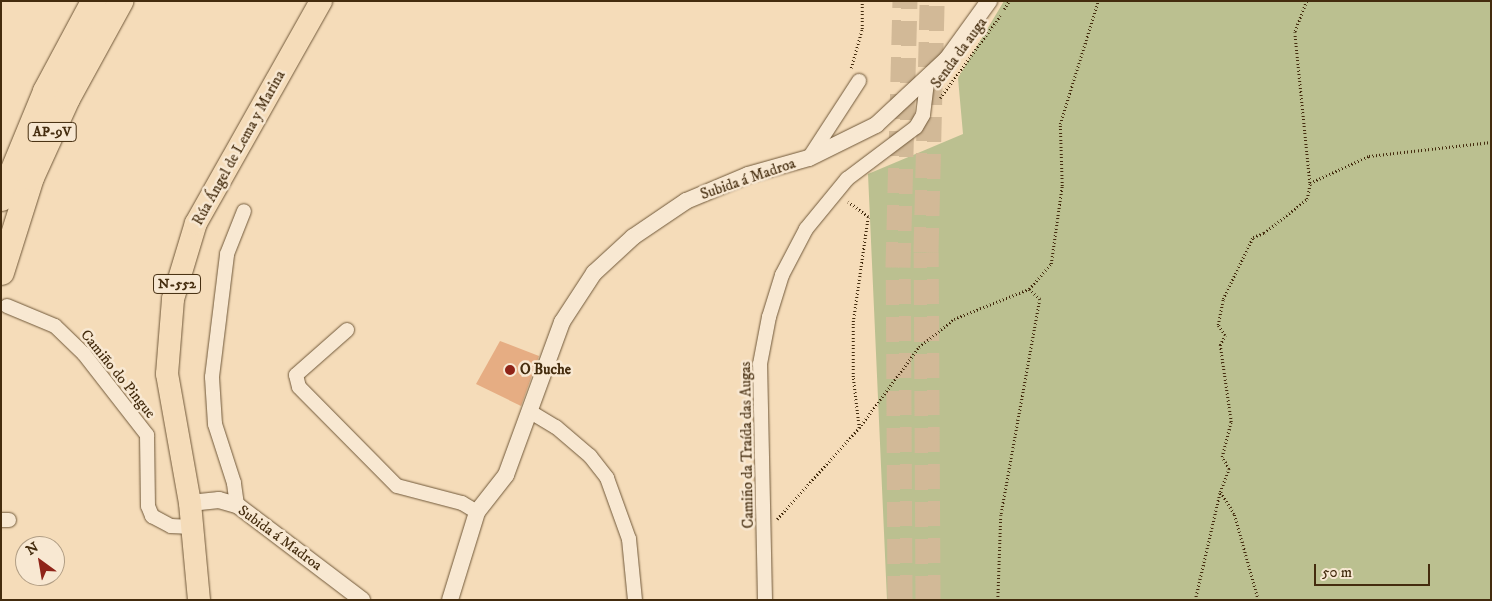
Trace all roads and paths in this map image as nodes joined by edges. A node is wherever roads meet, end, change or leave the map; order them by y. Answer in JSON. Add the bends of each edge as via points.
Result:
{"nodes":[{"id":1,"x":93,"y":1,"type":"edge"},
{"id":2,"x":120,"y":1,"type":"edge"},
{"id":3,"x":322,"y":1,"type":"edge"},
{"id":4,"x":862,"y":1,"type":"edge"},
{"id":5,"x":989,"y":1,"type":"edge"},
{"id":6,"x":1009,"y":1,"type":"edge"},
{"id":7,"x":1098,"y":1,"type":"edge"},
{"id":8,"x":1306,"y":1,"type":"edge"},
{"id":9,"x":927,"y":80,"type":"junction"},
{"id":10,"x":859,"y":81,"type":"joint"},
{"id":11,"x":923,"y":115,"type":"junction"},
{"id":12,"x":1491,"y":142,"type":"edge"},
{"id":13,"x":809,"y":158,"type":"junction"},
{"id":14,"x":1310,"y":183,"type":"junction"},
{"id":15,"x":834,"y":192,"type":"junction"},
{"id":16,"x":1,"y":198,"type":"edge"},
{"id":17,"x":244,"y":211,"type":"dead end"},
{"id":18,"x":1,"y":272,"type":"edge"},
{"id":19,"x":1029,"y":289,"type":"junction"},
{"id":20,"x":7,"y":306,"type":"dead end"},
{"id":21,"x":347,"y":330,"type":"dead end"},
{"id":22,"x":529,"y":410,"type":"junction"},
{"id":23,"x":859,"y":428,"type":"junction"},
{"id":24,"x":1220,"y":492,"type":"junction"},
{"id":25,"x":190,"y":503,"type":"junction"},
{"id":26,"x":237,"y":505,"type":"junction"},
{"id":27,"x":477,"y":512,"type":"junction"},
{"id":28,"x":192,"y":527,"type":"junction"},
{"id":29,"x":765,"y":533,"type":"junction"},
{"id":30,"x":766,"y":585,"type":"junction"},
{"id":31,"x":199,"y":600,"type":"edge"},
{"id":32,"x":362,"y":600,"type":"edge"},
{"id":33,"x":450,"y":600,"type":"edge"},
{"id":34,"x":635,"y":600,"type":"edge"},
{"id":35,"x":758,"y":600,"type":"edge"},
{"id":36,"x":765,"y":600,"type":"edge"},
{"id":37,"x":998,"y":600,"type":"edge"},
{"id":38,"x":1196,"y":600,"type":"edge"},
{"id":39,"x":1258,"y":600,"type":"edge"}],
"edges":[{"from":1,"to":16,"type":"highway","number":"AP-9V","via":[[45,91]]},
{"from":2,"to":18,"type":"highway","number":"AP-9V","via":[[67,98],[31,177]]},
{"from":3,"to":25,"type":"highway","name":"Rúa Ángel de Lema y Marina","number":"N-552","via":[[196,223],[173,299],[167,374]]},
{"from":4,"to":10,"type":"path","via":[[862,30],[851,58],[850,78]]},
{"from":5,"to":9,"type":"street","name":"Subida á Madroa","via":[[971,29]]},
{"from":6,"to":11,"type":"path","name":"Senda da auga","via":[[962,73]]},
{"from":7,"to":19,"type":"path","via":[[1060,124],[1062,186],[1051,264]]},
{"from":8,"to":14,"type":"path","via":[[1295,32]]},
{"from":9,"to":11,"type":"street","name":"Camiño da Traída das Augas"},
{"from":9,"to":13,"type":"street","name":"Subida á Madroa","via":[[876,125]]},
{"from":10,"to":13,"type":"street","name":"Subida á Madroa"},
{"from":11,"to":15,"type":"street","name":"Camiño da Traída das Augas","via":[[908,136]]},
{"from":12,"to":14,"type":"path","via":[[1369,156]]},
{"from":13,"to":22,"type":"street","name":"Subida á Madroa","via":[[707,190],[661,216],[611,257],[575,296]]},
{"from":14,"to":24,"type":"path","via":[[1306,199],[1264,233],[1253,237],[1223,299],[1218,325],[1225,335],[1220,346],[1231,422],[1222,457],[1229,469]]},
{"from":15,"to":23,"type":"path","via":[[868,217],[853,322],[853,377]]},
{"from":15,"to":29,"type":"street","name":"Camiño da Traída das Augas","via":[[797,242],[782,275],[764,339],[760,394]]},
{"from":17,"to":26,"type":"street","via":[[227,254],[212,377],[215,424],[234,483]]},
{"from":19,"to":23,"type":"path","via":[[954,319],[919,346]]},
{"from":19,"to":37,"type":"path","via":[[1040,300],[1001,515]]},
{"from":20,"to":28,"type":"street","name":"Camiño do Pingue","via":[[55,326],[84,354],[147,435],[148,506],[152,516],[171,526]]},
{"from":21,"to":27,"type":"street","via":[[296,376],[299,387],[397,486],[462,503]]},
{"from":22,"to":27,"type":"street","name":"Subida á Madroa","via":[[506,474]]},
{"from":22,"to":34,"type":"street","via":[[590,456],[607,478],[629,539]]},
{"from":23,"to":29,"type":"path"},
{"from":24,"to":38,"type":"path"},
{"from":24,"to":39,"type":"path","via":[[1234,514]]},
{"from":25,"to":26,"type":"street","name":"Subida á Madroa","via":[[219,500]]},
{"from":25,"to":28,"type":"highway","name":"Rúa Ángel de Lema y Marina","number":"N-552"},
{"from":26,"to":32,"type":"street","name":"Subida á Madroa"},
{"from":27,"to":33,"type":"street","name":"Subida á Madroa"},
{"from":28,"to":31,"type":"highway","name":"Rúa Ángel de Lema y Marina","number":"N-552"},
{"from":29,"to":30,"type":"street","name":"Camiño da Traída das Augas"},
{"from":30,"to":35,"type":"street"},
{"from":30,"to":36,"type":"street","name":"Camiño da Traída das Augas"}]}
